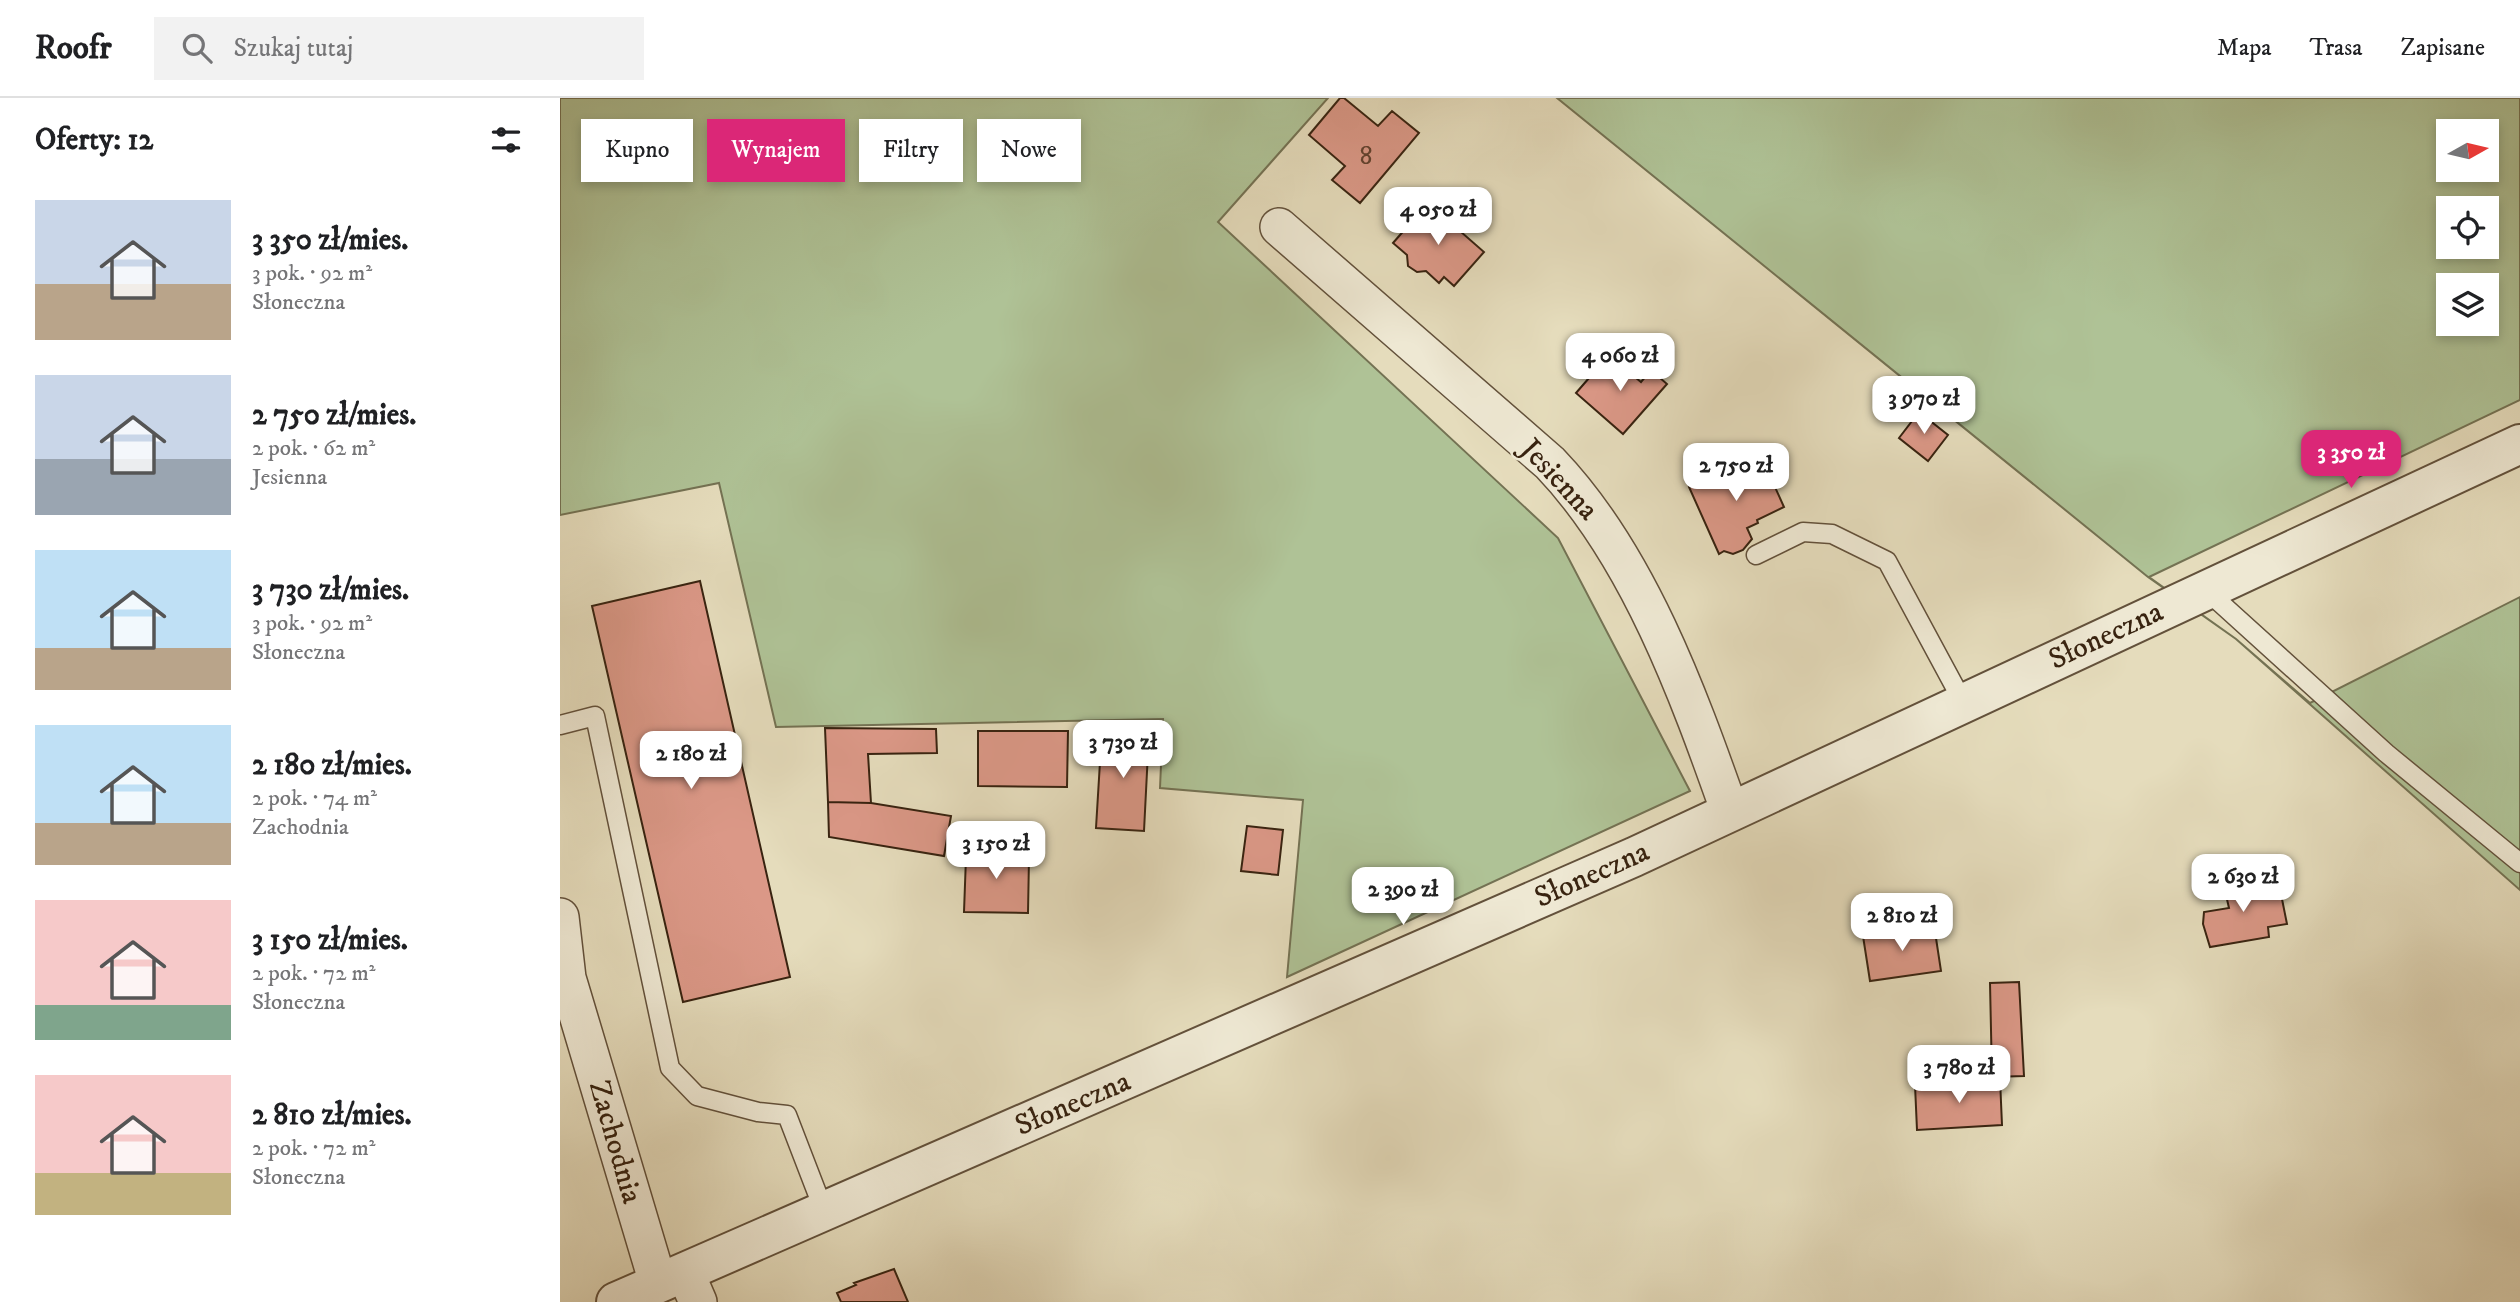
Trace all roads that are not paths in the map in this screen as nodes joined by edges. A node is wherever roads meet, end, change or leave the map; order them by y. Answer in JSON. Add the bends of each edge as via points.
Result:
{"nodes":[{"id":1,"x":1279,"y":227,"type":"dead end"},
{"id":2,"x":2520,"y":444,"type":"edge"},
{"id":3,"x":1756,"y":555,"type":"dead end"},
{"id":4,"x":2206,"y":590,"type":"junction"},
{"id":5,"x":1963,"y":702,"type":"junction"},
{"id":6,"x":560,"y":724,"type":"edge"},
{"id":7,"x":1730,"y":812,"type":"junction"},
{"id":8,"x":2520,"y":863,"type":"edge"},
{"id":9,"x":560,"y":917,"type":"edge"},
{"id":10,"x":824,"y":1211,"type":"junction"},
{"id":11,"x":680,"y":1286,"type":"edge"},
{"id":12,"x":615,"y":1302,"type":"edge"}],
"edges":[{"from":1,"to":7,"type":"street","name":"Jesienna","via":[[1550,463],[1580,495],[1613,544],[1675,668]]},
{"from":2,"to":4,"type":"street","name":"Słoneczna"},
{"from":3,"to":5,"type":"lane","via":[[1803,532],[1832,534],[1887,561]]},
{"from":4,"to":5,"type":"street","name":"Słoneczna"},
{"from":4,"to":8,"type":"lane","via":[[2386,753]]},
{"from":5,"to":7,"type":"street","name":"Słoneczna"},
{"from":6,"to":10,"type":"lane","via":[[595,716],[670,1068],[698,1096],[787,1115]]},
{"from":7,"to":10,"type":"street","name":"Słoneczna","via":[[1324,995]]},
{"from":9,"to":11,"type":"street","name":"Zachodnia","via":[[567,978]]},
{"from":10,"to":11,"type":"street","name":"Słoneczna"},
{"from":11,"to":12,"type":"street","name":"Słoneczna"}]}
